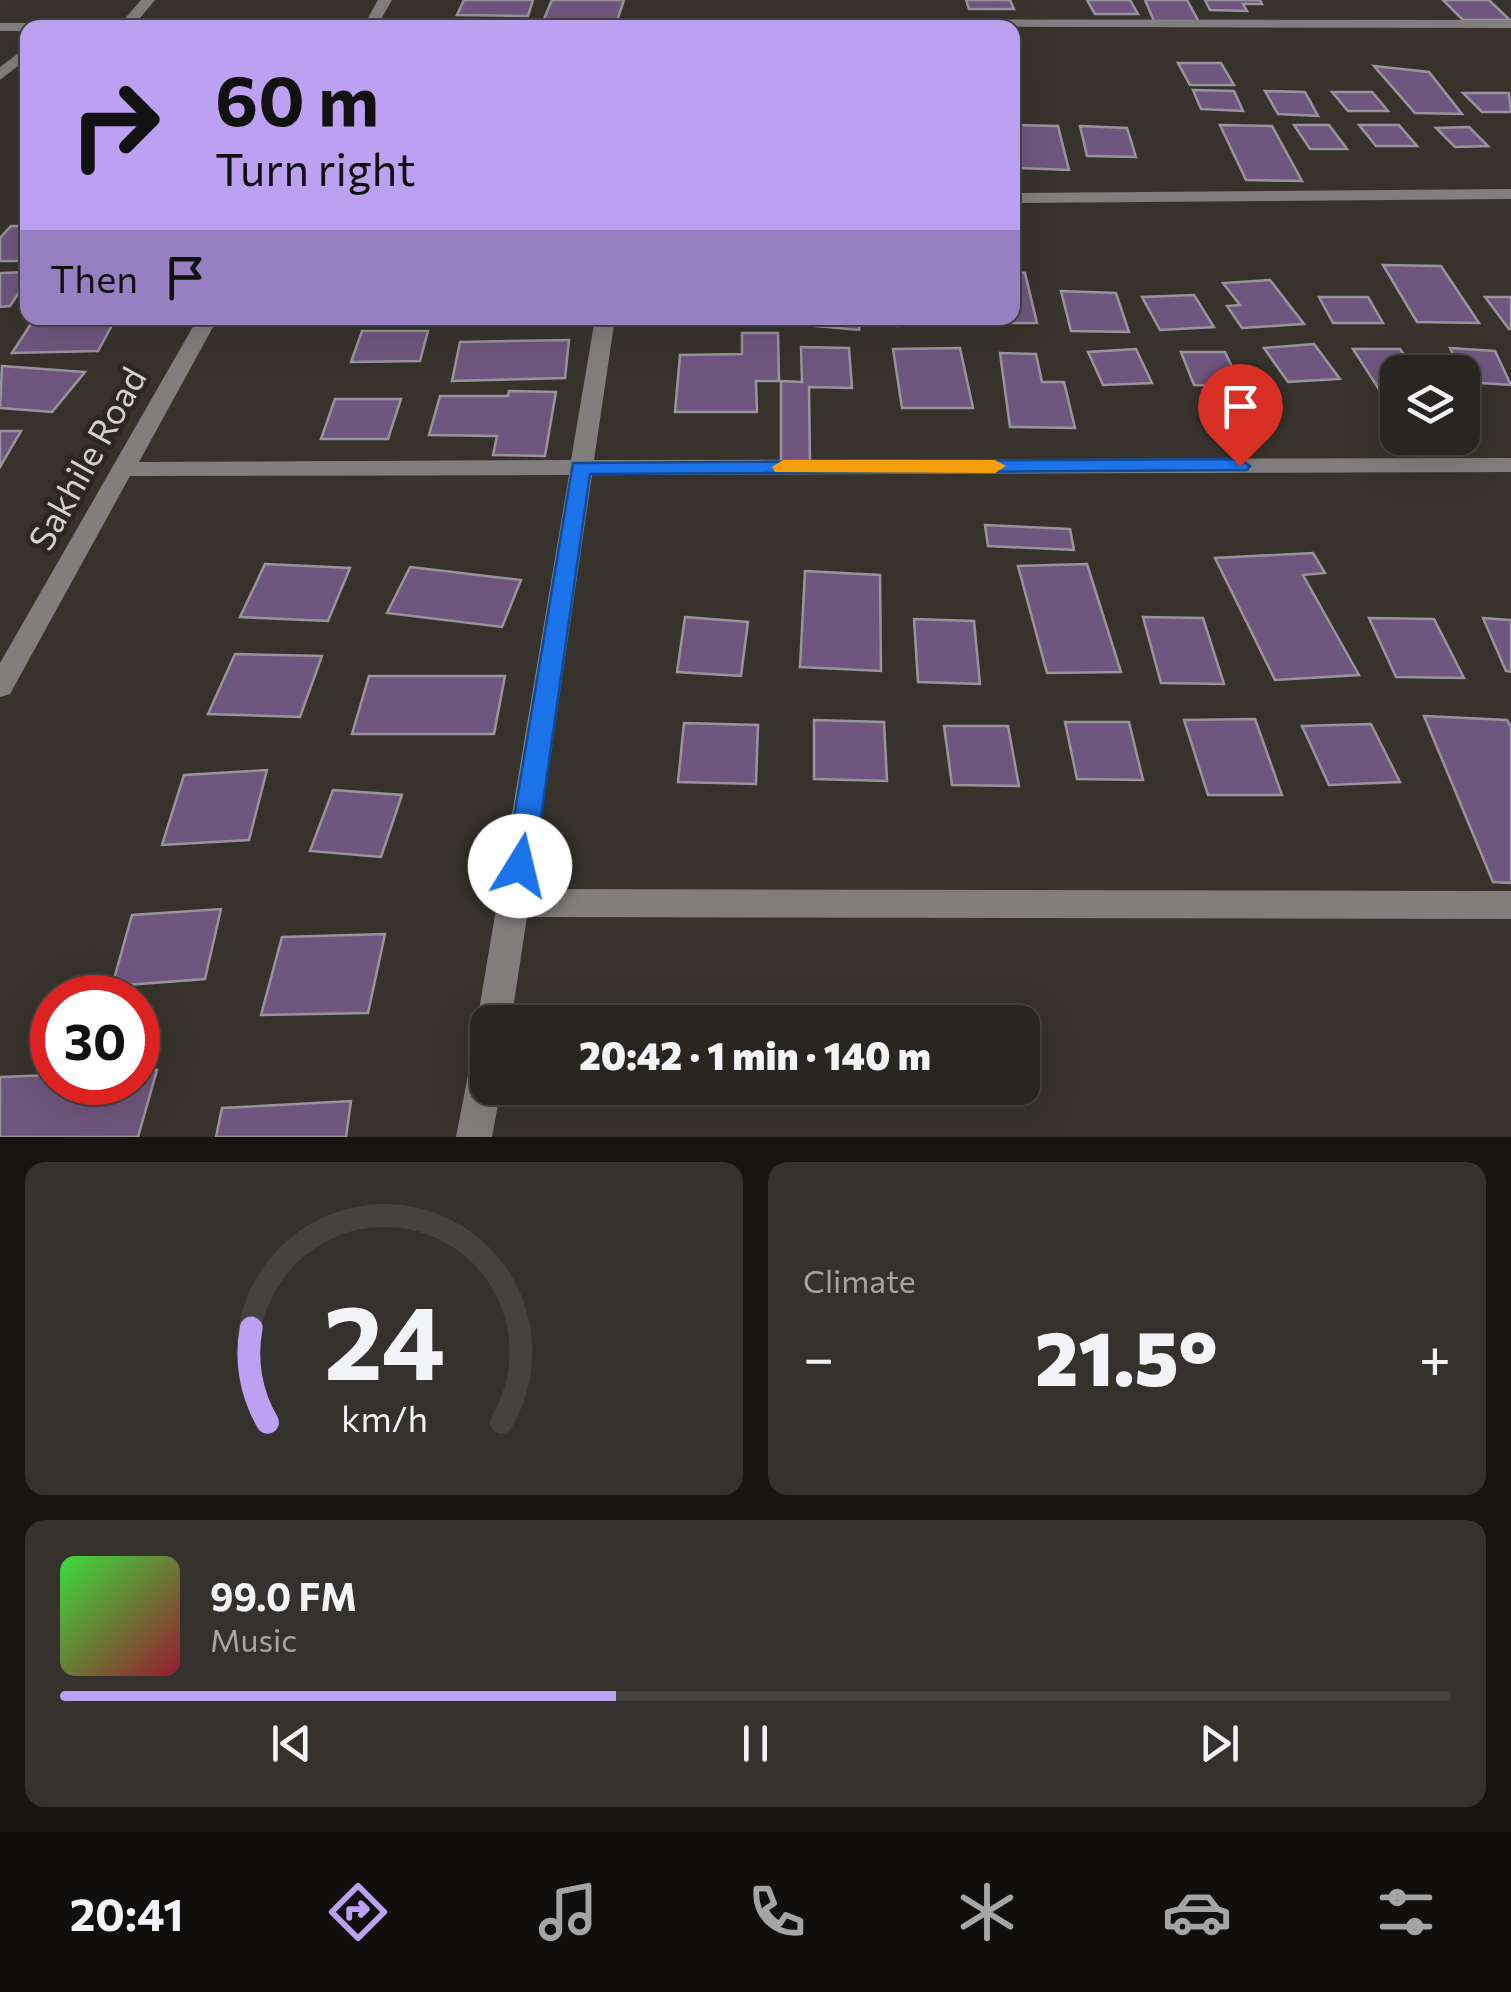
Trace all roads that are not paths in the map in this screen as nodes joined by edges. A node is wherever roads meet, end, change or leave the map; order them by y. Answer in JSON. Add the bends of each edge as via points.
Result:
{"nodes":[{"id":1,"x":148,"y":0,"type":"edge"},
{"id":2,"x":131,"y":20,"type":"edge"},
{"id":3,"x":1020,"y":22,"type":"edge"},
{"id":4,"x":1511,"y":24,"type":"edge"},
{"id":5,"x":20,"y":57,"type":"edge"},
{"id":6,"x":0,"y":75,"type":"edge"},
{"id":7,"x":1511,"y":194,"type":"edge"},
{"id":8,"x":1020,"y":198,"type":"edge"},
{"id":9,"x":204,"y":325,"type":"edge"},
{"id":10,"x":604,"y":325,"type":"edge"},
{"id":11,"x":1511,"y":465,"type":"edge"},
{"id":12,"x":580,"y":468,"type":"junction"},
{"id":13,"x":123,"y":470,"type":"junction"},
{"id":14,"x":0,"y":686,"type":"edge"},
{"id":15,"x":514,"y":903,"type":"junction"},
{"id":16,"x":1511,"y":905,"type":"edge"},
{"id":17,"x":497,"y":1005,"type":"edge"},
{"id":18,"x":480,"y":1105,"type":"edge"},
{"id":19,"x":474,"y":1137,"type":"edge"}],
"edges":[{"from":1,"to":2,"type":"street"},
{"from":3,"to":4,"type":"street"},
{"from":5,"to":6,"type":"street"},
{"from":7,"to":8,"type":"street"},
{"from":9,"to":13,"type":"street","name":"Sakhile Road"},
{"from":10,"to":12,"type":"street"},
{"from":11,"to":12,"type":"street"},
{"from":12,"to":13,"type":"street"},
{"from":12,"to":15,"type":"street"},
{"from":13,"to":14,"type":"street","name":"Sakhile Road"},
{"from":15,"to":16,"type":"street"},
{"from":15,"to":17,"type":"street"},
{"from":18,"to":19,"type":"street"}]}
